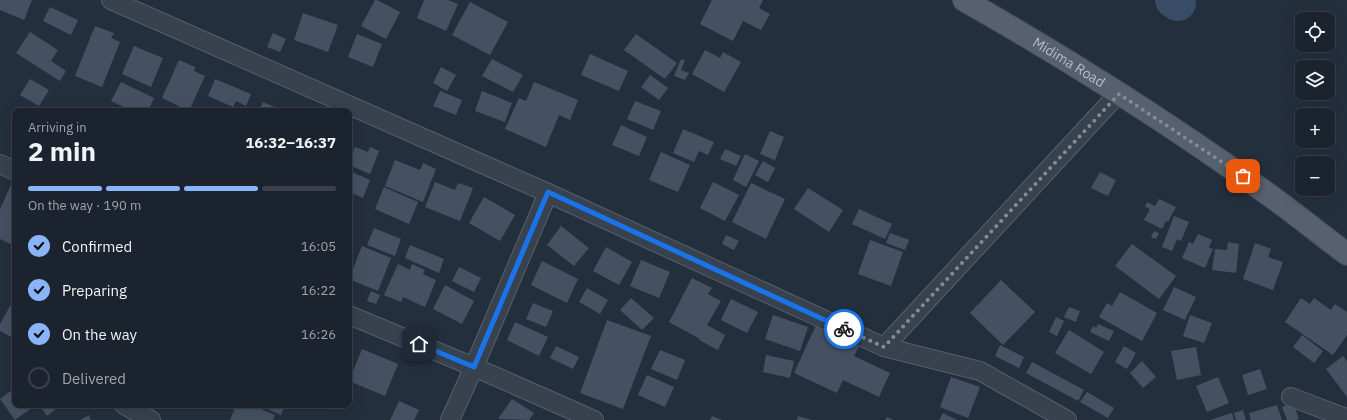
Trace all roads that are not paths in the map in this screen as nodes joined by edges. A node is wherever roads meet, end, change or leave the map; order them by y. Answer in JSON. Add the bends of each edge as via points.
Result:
{"nodes":[{"id":1,"x":111,"y":0,"type":"edge"},
{"id":2,"x":964,"y":0,"type":"edge"},
{"id":3,"x":1119,"y":94,"type":"junction"},
{"id":4,"x":0,"y":164,"type":"edge"},
{"id":5,"x":12,"y":170,"type":"edge"},
{"id":6,"x":548,"y":192,"type":"junction"},
{"id":7,"x":1347,"y":254,"type":"edge"},
{"id":8,"x":352,"y":316,"type":"edge"},
{"id":9,"x":884,"y":347,"type":"junction"},
{"id":10,"x":474,"y":367,"type":"junction"},
{"id":11,"x":1291,"y":397,"type":"dead end"},
{"id":12,"x":129,"y":408,"type":"edge"},
{"id":13,"x":151,"y":420,"type":"edge"},
{"id":14,"x":450,"y":420,"type":"edge"},
{"id":15,"x":594,"y":420,"type":"edge"},
{"id":16,"x":1067,"y":420,"type":"edge"},
{"id":17,"x":1347,"y":420,"type":"edge"}],
"edges":[{"from":1,"to":6,"type":"street"},
{"from":2,"to":3,"type":"main road","name":"Midima Road"},
{"from":3,"to":7,"type":"main road","name":"Midima Road","via":[[1256,185]]},
{"from":3,"to":9,"type":"street"},
{"from":4,"to":5,"type":"street"},
{"from":6,"to":9,"type":"street"},
{"from":6,"to":10,"type":"street"},
{"from":8,"to":10,"type":"street"},
{"from":9,"to":16,"type":"street","via":[[980,371]]},
{"from":10,"to":14,"type":"street"},
{"from":10,"to":15,"type":"street"},
{"from":11,"to":17,"type":"street"},
{"from":12,"to":13,"type":"street"}]}
